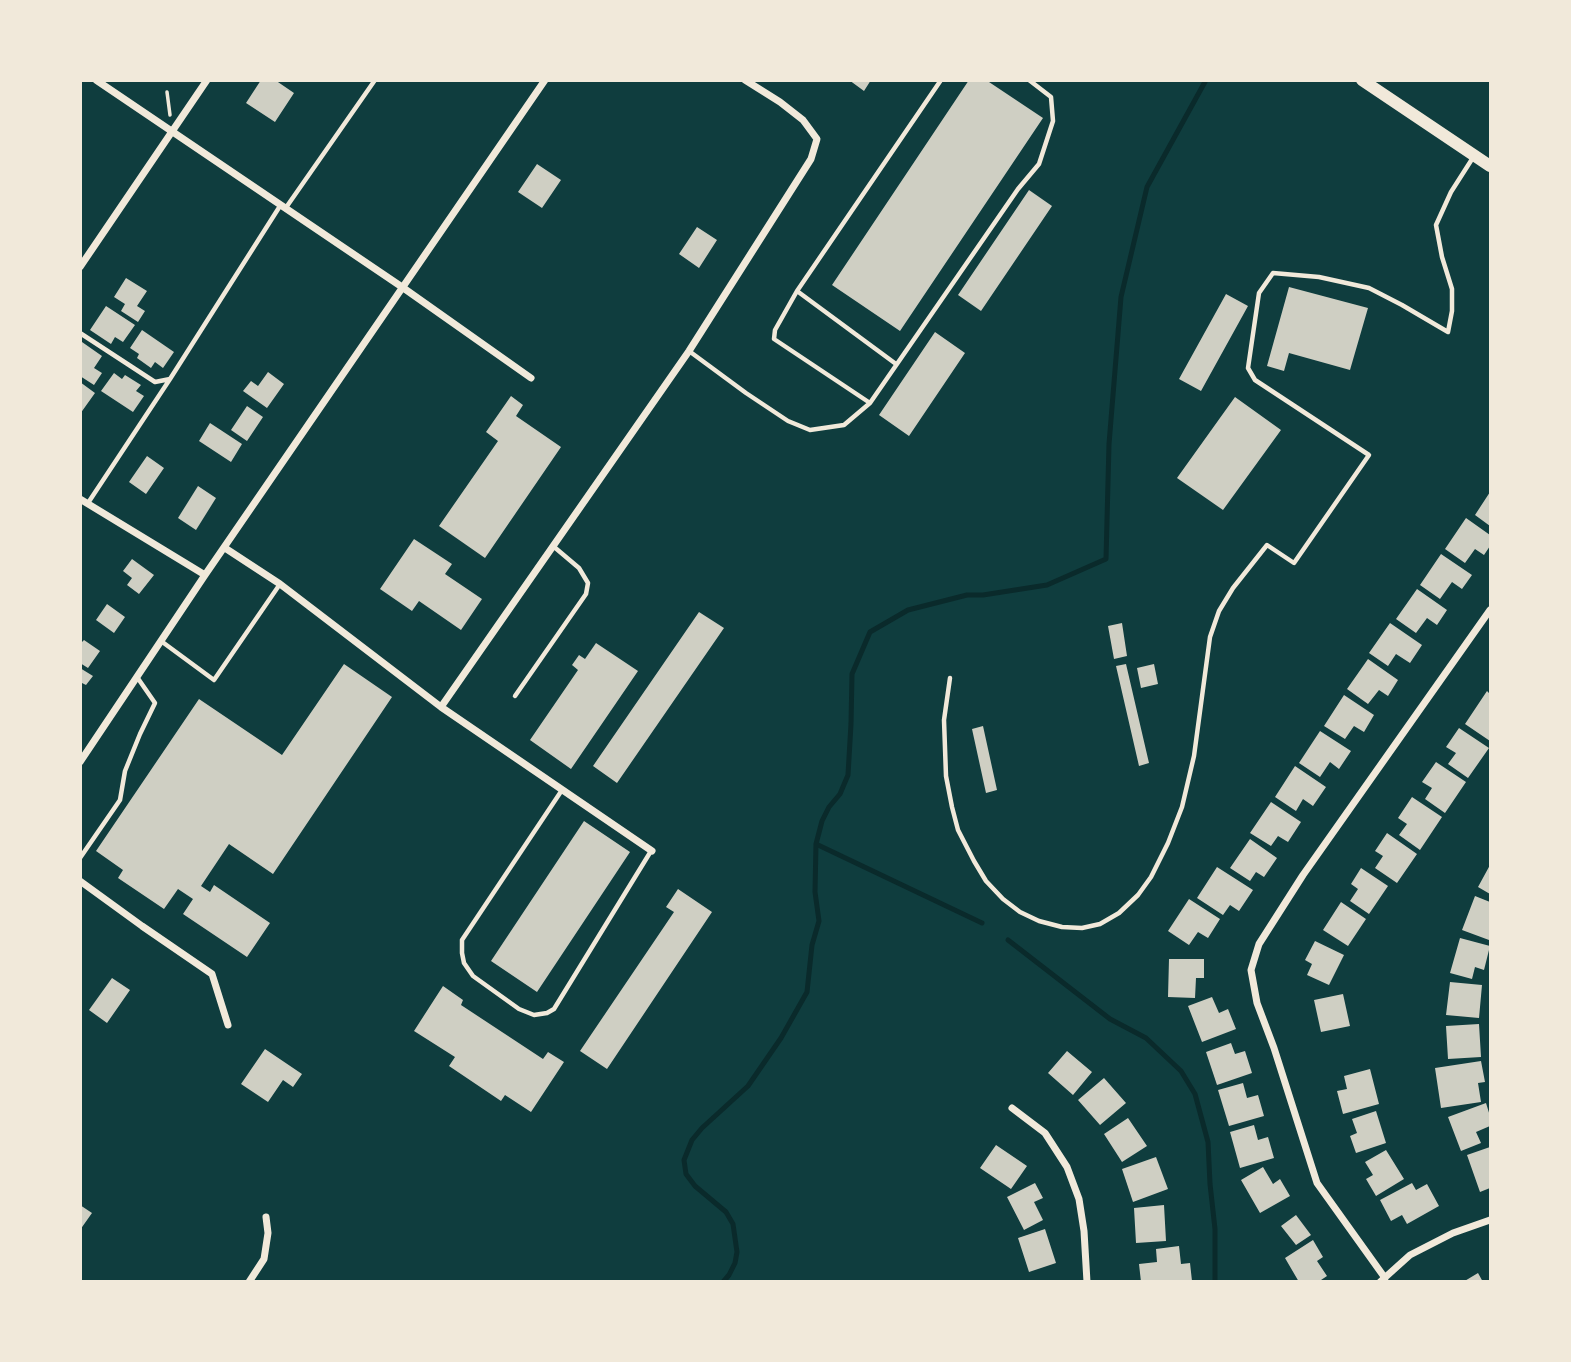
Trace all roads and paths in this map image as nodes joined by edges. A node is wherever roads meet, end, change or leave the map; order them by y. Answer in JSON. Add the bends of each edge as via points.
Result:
{"nodes":[{"id":1,"x":96,"y":80,"type":"edge"},
{"id":2,"x":207,"y":80,"type":"edge"},
{"id":3,"x":375,"y":80,"type":"edge"},
{"id":4,"x":545,"y":80,"type":"edge"},
{"id":5,"x":745,"y":80,"type":"edge"},
{"id":6,"x":941,"y":80,"type":"edge"},
{"id":7,"x":1029,"y":80,"type":"edge"},
{"id":8,"x":1362,"y":80,"type":"edge"},
{"id":9,"x":172,"y":132,"type":"junction"},
{"id":10,"x":1475,"y":155,"type":"junction"},
{"id":11,"x":1490,"y":166,"type":"edge"},
{"id":12,"x":283,"y":208,"type":"junction"},
{"id":13,"x":80,"y":267,"type":"edge"},
{"id":14,"x":402,"y":287,"type":"junction"},
{"id":15,"x":797,"y":291,"type":"junction"},
{"id":16,"x":80,"y":333,"type":"edge"},
{"id":17,"x":689,"y":351,"type":"junction"},
{"id":18,"x":896,"y":364,"type":"junction"},
{"id":19,"x":531,"y":378,"type":"dead end"},
{"id":20,"x":170,"y":379,"type":"junction"},
{"id":21,"x":870,"y":403,"type":"junction"},
{"id":22,"x":84,"y":501,"type":"edge"},
{"id":23,"x":552,"y":546,"type":"junction"},
{"id":24,"x":225,"y":548,"type":"junction"},
{"id":25,"x":205,"y":575,"type":"junction"},
{"id":26,"x":280,"y":584,"type":"junction"},
{"id":27,"x":1490,"y":610,"type":"edge"},
{"id":28,"x":161,"y":641,"type":"junction"},
{"id":29,"x":137,"y":677,"type":"junction"},
{"id":30,"x":950,"y":678,"type":"dead end"},
{"id":31,"x":515,"y":696,"type":"dead end"},
{"id":32,"x":441,"y":706,"type":"junction"},
{"id":33,"x":80,"y":762,"type":"edge"},
{"id":34,"x":562,"y":790,"type":"junction"},
{"id":35,"x":652,"y":851,"type":"joint"},
{"id":36,"x":80,"y":858,"type":"edge"},
{"id":37,"x":80,"y":881,"type":"edge"},
{"id":38,"x":228,"y":1025,"type":"dead end"},
{"id":39,"x":1012,"y":1108,"type":"dead end"},
{"id":40,"x":266,"y":1217,"type":"dead end"},
{"id":41,"x":1490,"y":1220,"type":"edge"},
{"id":42,"x":1383,"y":1280,"type":"edge"},
{"id":43,"x":249,"y":1282,"type":"edge"},
{"id":44,"x":1087,"y":1282,"type":"edge"}],
"edges":[{"from":1,"to":9,"type":"street"},
{"from":2,"to":9,"type":"street"},
{"from":3,"to":12,"type":"lane"},
{"from":4,"to":14,"type":"street"},
{"from":5,"to":17,"type":"street","via":[[803,120],[817,139],[811,159]]},
{"from":6,"to":15,"type":"lane"},
{"from":7,"to":18,"type":"lane","via":[[1051,97],[1053,121],[1039,164]]},
{"from":8,"to":10,"type":"main road"},
{"from":9,"to":12,"type":"street"},
{"from":9,"to":13,"type":"street"},
{"from":10,"to":11,"type":"main road"},
{"from":10,"to":30,"type":"lane","via":[[1436,225],[1452,289],[1448,332],[1369,288],[1319,277],[1273,273],[1259,293],[1248,368],[1255,380],[1369,454],[1294,563],[1267,545],[1219,611],[1210,637],[1194,756],[1182,807],[1151,877],[1119,913],[1100,924],[1062,927],[1020,912],[986,881],[958,830],[946,776],[944,733]]},
{"from":12,"to":14,"type":"street"},
{"from":12,"to":20,"type":"lane"},
{"from":14,"to":19,"type":"street"},
{"from":14,"to":24,"type":"street"},
{"from":15,"to":18,"type":"lane"},
{"from":15,"to":21,"type":"lane","via":[[774,339]]},
{"from":16,"to":20,"type":"lane","via":[[155,382]]},
{"from":17,"to":21,"type":"lane","via":[[777,414],[810,430],[844,425]]},
{"from":17,"to":23,"type":"street"},
{"from":18,"to":21,"type":"lane"},
{"from":20,"to":22,"type":"lane"},
{"from":22,"to":25,"type":"street"},
{"from":23,"to":31,"type":"lane","via":[[579,568],[588,583],[586,594]]},
{"from":23,"to":32,"type":"street"},
{"from":24,"to":25,"type":"street"},
{"from":24,"to":26,"type":"street"},
{"from":25,"to":28,"type":"street"},
{"from":26,"to":28,"type":"lane","via":[[214,680]]},
{"from":26,"to":32,"type":"street"},
{"from":27,"to":42,"type":"street","via":[[1303,875],[1259,944],[1251,970],[1257,1003],[1317,1183]]},
{"from":28,"to":29,"type":"street"},
{"from":29,"to":33,"type":"street"},
{"from":29,"to":36,"type":"lane","via":[[155,703],[125,772],[120,800]]},
{"from":32,"to":34,"type":"street"},
{"from":34,"to":35,"type":"street"},
{"from":34,"to":35,"type":"lane","via":[[462,940],[464,963],[473,976],[519,1009],[534,1015],[554,1009]]},
{"from":37,"to":38,"type":"street","via":[[212,974]]},
{"from":39,"to":44,"type":"street","via":[[1045,1133],[1067,1167],[1079,1199]]},
{"from":40,"to":43,"type":"street","via":[[266,1249]]},
{"from":41,"to":42,"type":"street","via":[[1410,1255]]}]}
